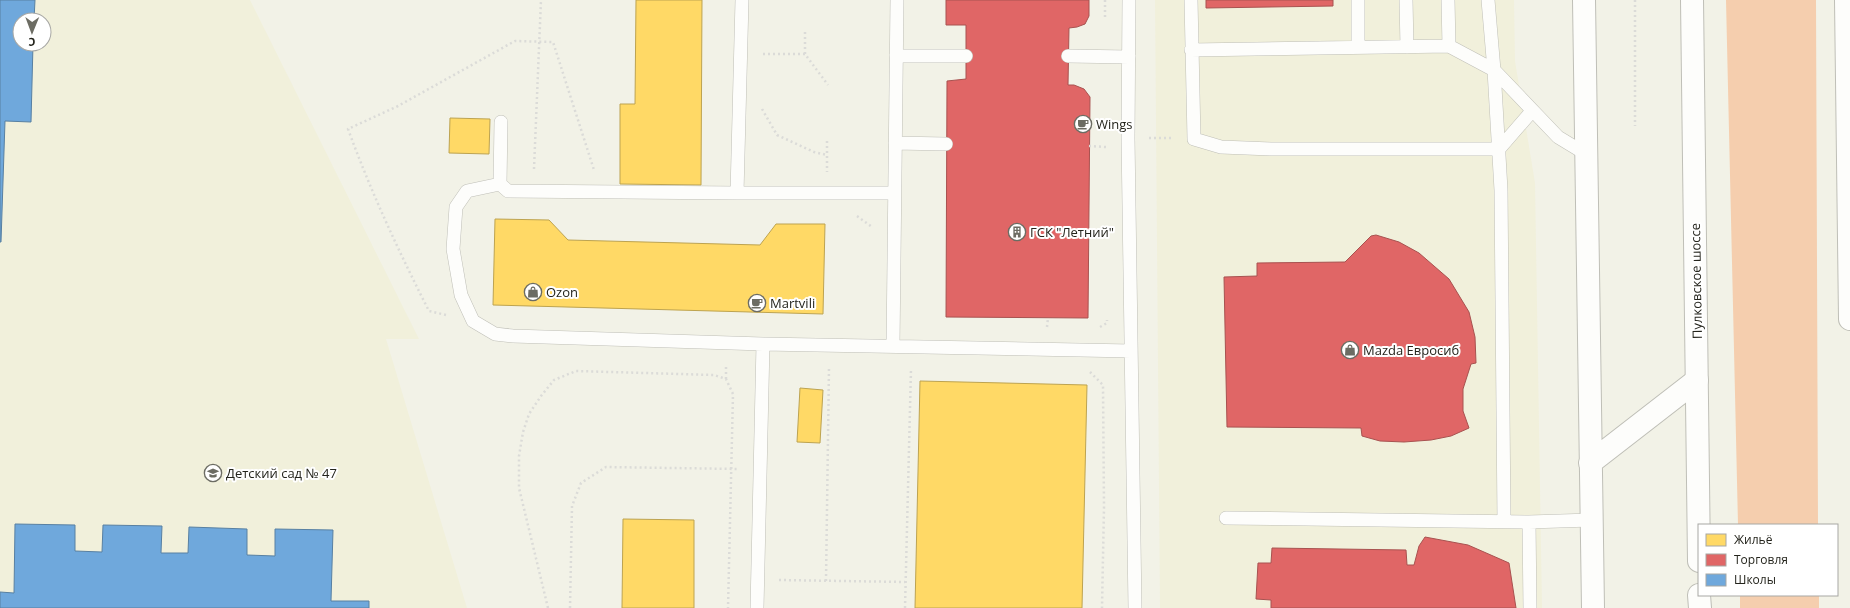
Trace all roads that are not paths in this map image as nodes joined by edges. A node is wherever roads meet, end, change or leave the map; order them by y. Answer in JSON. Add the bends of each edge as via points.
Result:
{"nodes":[{"id":1,"x":742,"y":0,"type":"edge"},
{"id":2,"x":897,"y":0,"type":"edge"},
{"id":3,"x":1129,"y":0,"type":"edge"},
{"id":4,"x":1191,"y":0,"type":"edge"},
{"id":5,"x":1358,"y":0,"type":"edge"},
{"id":6,"x":1406,"y":0,"type":"edge"},
{"id":7,"x":1448,"y":0,"type":"edge"},
{"id":8,"x":1488,"y":0,"type":"edge"},
{"id":9,"x":1584,"y":0,"type":"edge"},
{"id":10,"x":1692,"y":0,"type":"edge"},
{"id":11,"x":1846,"y":0,"type":"edge"},
{"id":12,"x":1407,"y":46,"type":"junction"},
{"id":13,"x":1449,"y":46,"type":"junction"},
{"id":14,"x":1358,"y":47,"type":"junction"},
{"id":15,"x":1191,"y":50,"type":"junction"},
{"id":16,"x":896,"y":56,"type":"junction"},
{"id":17,"x":966,"y":56,"type":"dead end"},
{"id":18,"x":1068,"y":56,"type":"dead end"},
{"id":19,"x":1129,"y":56,"type":"junction"},
{"id":20,"x":1494,"y":70,"type":"junction"},
{"id":21,"x":1532,"y":111,"type":"junction"},
{"id":22,"x":501,"y":122,"type":"dead end"},
{"id":23,"x":895,"y":143,"type":"junction"},
{"id":24,"x":946,"y":144,"type":"dead end"},
{"id":25,"x":1499,"y":149,"type":"junction"},
{"id":26,"x":1586,"y":154,"type":"junction"},
{"id":27,"x":500,"y":184,"type":"junction"},
{"id":28,"x":737,"y":193,"type":"junction"},
{"id":29,"x":894,"y":193,"type":"junction"},
{"id":30,"x":1849,"y":223,"type":"edge"},
{"id":31,"x":1850,"y":319,"type":"edge"},
{"id":32,"x":763,"y":344,"type":"junction"},
{"id":33,"x":893,"y":346,"type":"junction"},
{"id":34,"x":1131,"y":351,"type":"junction"},
{"id":35,"x":1697,"y":380,"type":"junction"},
{"id":36,"x":1590,"y":463,"type":"junction"},
{"id":37,"x":1226,"y":518,"type":"dead end"},
{"id":38,"x":1591,"y":520,"type":"junction"},
{"id":39,"x":1504,"y":521,"type":"junction"},
{"id":40,"x":1529,"y":522,"type":"junction"},
{"id":41,"x":1699,"y":524,"type":"edge"},
{"id":42,"x":1699,"y":596,"type":"edge"},
{"id":43,"x":757,"y":608,"type":"edge"},
{"id":44,"x":1135,"y":608,"type":"edge"},
{"id":45,"x":1530,"y":608,"type":"edge"},
{"id":46,"x":1593,"y":608,"type":"edge"},
{"id":47,"x":1700,"y":608,"type":"edge"}],
"edges":[{"from":1,"to":28,"type":"lane"},
{"from":2,"to":16,"type":"lane"},
{"from":3,"to":19,"type":"lane"},
{"from":4,"to":15,"type":"lane"},
{"from":5,"to":14,"type":"lane"},
{"from":6,"to":12,"type":"lane"},
{"from":7,"to":13,"type":"lane"},
{"from":8,"to":20,"type":"lane"},
{"from":9,"to":26,"type":"main road"},
{"from":10,"to":35,"type":"main road","name":"Пулковское шоссе"},
{"from":11,"to":30,"type":"main road"},
{"from":12,"to":13,"type":"lane"},
{"from":12,"to":14,"type":"lane"},
{"from":13,"to":20,"type":"lane"},
{"from":14,"to":15,"type":"lane"},
{"from":15,"to":25,"type":"lane","via":[[1194,139],[1221,147],[1271,149]]},
{"from":16,"to":17,"type":"lane"},
{"from":16,"to":23,"type":"lane"},
{"from":18,"to":19,"type":"lane"},
{"from":19,"to":34,"type":"lane"},
{"from":20,"to":21,"type":"lane"},
{"from":20,"to":25,"type":"lane"},
{"from":21,"to":25,"type":"lane"},
{"from":21,"to":26,"type":"lane","via":[[1558,137]]},
{"from":22,"to":27,"type":"lane"},
{"from":23,"to":24,"type":"lane"},
{"from":23,"to":29,"type":"lane"},
{"from":25,"to":39,"type":"lane"},
{"from":26,"to":36,"type":"main road"},
{"from":27,"to":28,"type":"lane","via":[[508,191]]},
{"from":27,"to":32,"type":"lane","via":[[467,191],[456,207],[453,249],[461,295],[473,321],[495,334],[513,336]]},
{"from":28,"to":29,"type":"lane"},
{"from":29,"to":33,"type":"lane"},
{"from":30,"to":31,"type":"main road"},
{"from":32,"to":33,"type":"lane"},
{"from":32,"to":43,"type":"lane"},
{"from":33,"to":34,"type":"lane"},
{"from":34,"to":44,"type":"lane"},
{"from":35,"to":36,"type":"main road"},
{"from":35,"to":41,"type":"main road","name":"Пулковское шоссе"},
{"from":36,"to":38,"type":"main road"},
{"from":37,"to":39,"type":"lane"},
{"from":38,"to":40,"type":"lane"},
{"from":38,"to":46,"type":"main road"},
{"from":39,"to":40,"type":"lane"},
{"from":40,"to":45,"type":"lane"},
{"from":42,"to":47,"type":"main road"}]}
